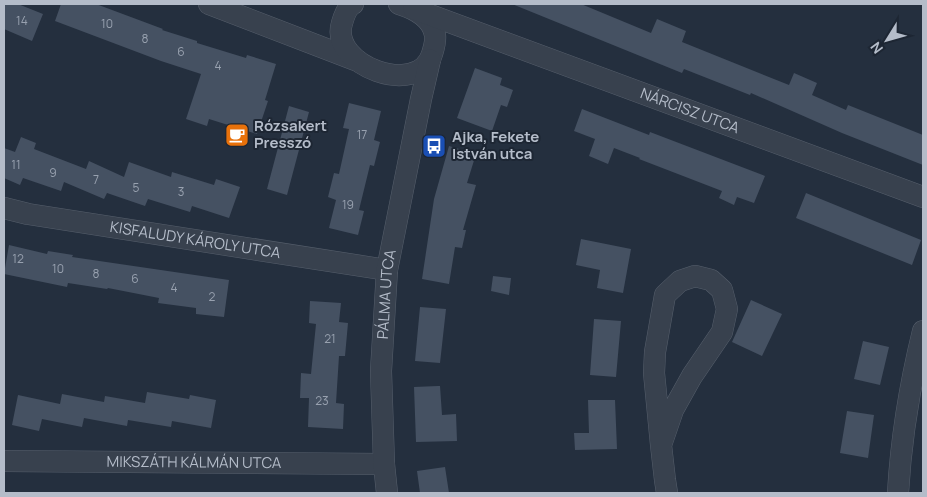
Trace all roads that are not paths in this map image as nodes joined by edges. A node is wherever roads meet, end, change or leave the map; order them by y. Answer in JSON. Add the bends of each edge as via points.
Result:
{"nodes":[{"id":1,"x":209,"y":4,"type":"edge"},
{"id":2,"x":351,"y":5,"type":"edge"},
{"id":3,"x":407,"y":6,"type":"edge"},
{"id":4,"x":456,"y":25,"type":"junction"},
{"id":5,"x":434,"y":32,"type":"junction"},
{"id":6,"x":340,"y":35,"type":"junction"},
{"id":7,"x":304,"y":41,"type":"junction"},
{"id":8,"x":356,"y":60,"type":"junction"},
{"id":9,"x":430,"y":60,"type":"junction"},
{"id":10,"x":410,"y":75,"type":"junction"},
{"id":11,"x":421,"y":99,"type":"junction"},
{"id":12,"x":923,"y":197,"type":"edge"},
{"id":13,"x":4,"y":208,"type":"edge"},
{"id":14,"x":387,"y":270,"type":"junction"},
{"id":15,"x":923,"y":331,"type":"edge"},
{"id":16,"x":661,"y":445,"type":"junction"},
{"id":17,"x":4,"y":461,"type":"edge"},
{"id":18,"x":384,"y":464,"type":"junction"},
{"id":19,"x":388,"y":493,"type":"edge"},
{"id":20,"x":668,"y":493,"type":"edge"},
{"id":21,"x":898,"y":493,"type":"edge"}],
"edges":[{"from":1,"to":7,"type":"street"},
{"from":2,"to":6,"type":"street"},
{"from":3,"to":4,"type":"street","name":"NÁRCISZ UTCA"},
{"from":3,"to":5,"type":"street","via":[[428,20]]},
{"from":4,"to":5,"type":"street"},
{"from":4,"to":12,"type":"street","name":"NÁRCISZ UTCA"},
{"from":5,"to":9,"type":"street","name":"PÁLMA UTCA","via":[[436,42]]},
{"from":6,"to":7,"type":"street"},
{"from":6,"to":8,"type":"street","via":[[343,46]]},
{"from":7,"to":8,"type":"street"},
{"from":8,"to":10,"type":"street","via":[[383,73]]},
{"from":9,"to":10,"type":"street"},
{"from":9,"to":11,"type":"street","name":"PÁLMA UTCA"},
{"from":10,"to":11,"type":"street"},
{"from":11,"to":14,"type":"street","name":"PÁLMA UTCA"},
{"from":13,"to":14,"type":"street","name":"KISFALUDY KÁROLY UTCA"},
{"from":14,"to":18,"type":"street","name":"PÁLMA UTCA","via":[[381,371]]},
{"from":15,"to":21,"type":"street","via":[[912,375]]},
{"from":16,"to":16,"type":"street","via":[[654,373],[665,295],[680,281],[695,276],[711,280],[722,290],[727,309],[722,332],[673,410]]},
{"from":16,"to":20,"type":"street"},
{"from":17,"to":18,"type":"street","name":"MIKSZÁTH KÁLMÁN UTCA"},
{"from":18,"to":19,"type":"street","name":"PÁLMA UTCA"}]}
